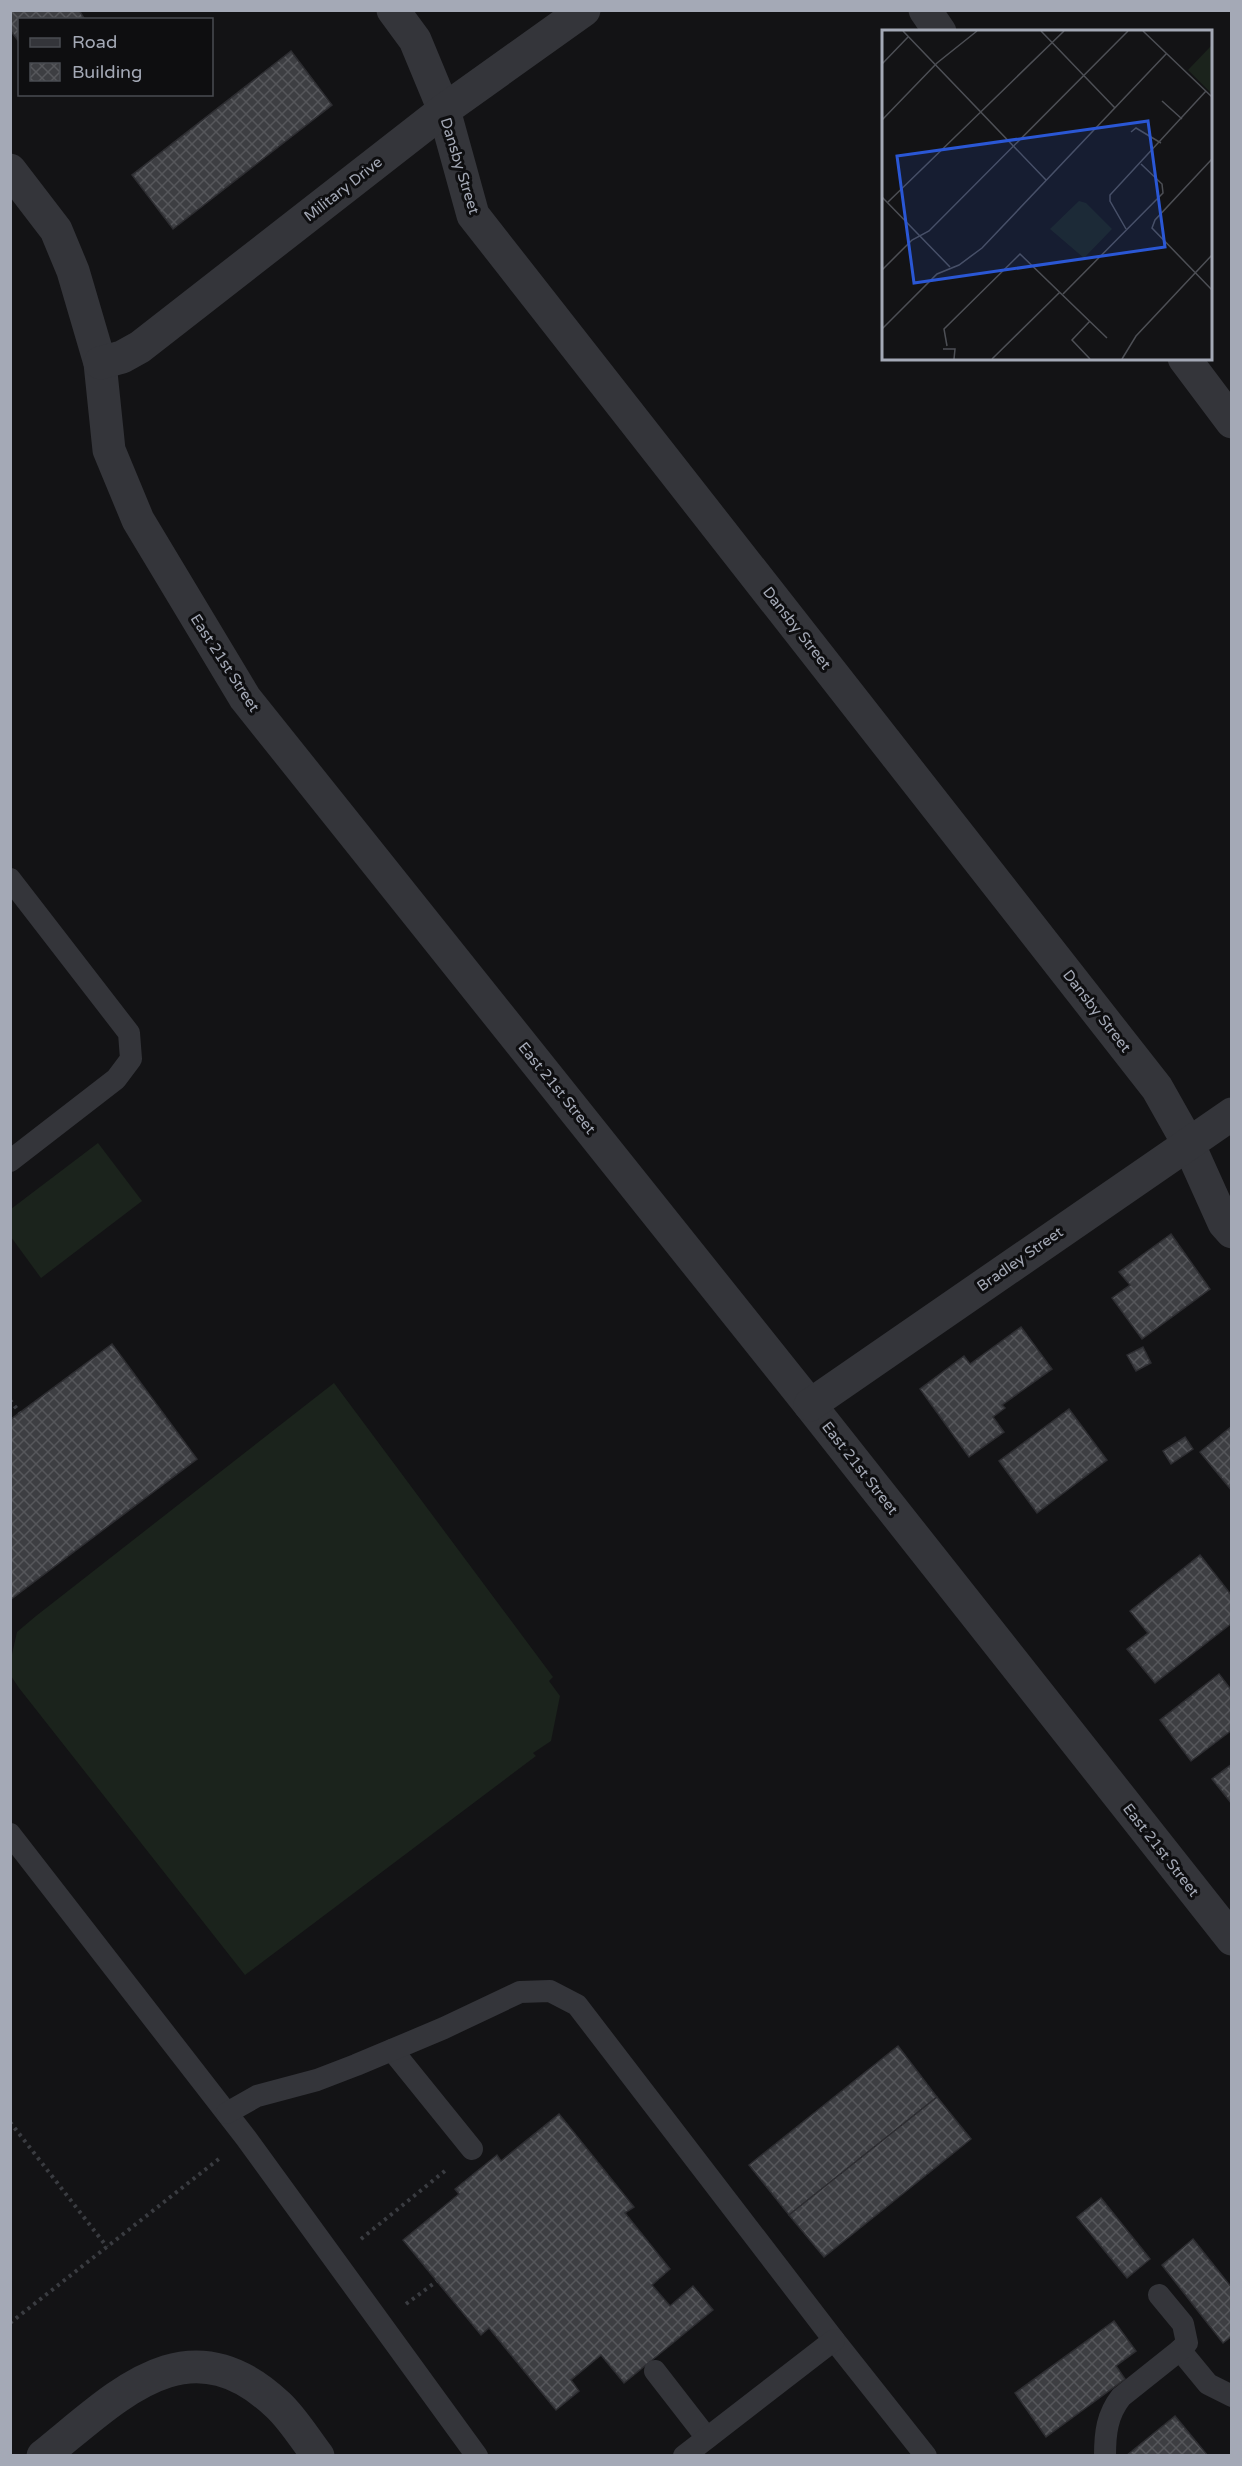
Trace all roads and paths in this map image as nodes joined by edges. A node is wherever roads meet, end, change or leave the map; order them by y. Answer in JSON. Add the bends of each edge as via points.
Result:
{"nodes":[{"id":1,"x":393,"y":10,"type":"edge"},
{"id":2,"x":584,"y":10,"type":"edge"},
{"id":3,"x":925,"y":10,"type":"edge"},
{"id":4,"x":939,"y":30,"type":"edge"},
{"id":5,"x":444,"y":111,"type":"junction"},
{"id":6,"x":10,"y":170,"type":"edge"},
{"id":7,"x":1186,"y":360,"type":"edge"},
{"id":8,"x":100,"y":363,"type":"junction"},
{"id":9,"x":1232,"y":422,"type":"edge"},
{"id":10,"x":10,"y":879,"type":"edge"},
{"id":11,"x":1232,"y":1114,"type":"edge"},
{"id":12,"x":1188,"y":1143,"type":"junction"},
{"id":13,"x":10,"y":1161,"type":"edge"},
{"id":14,"x":1232,"y":1232,"type":"edge"},
{"id":15,"x":10,"y":1400,"type":"edge"},
{"id":16,"x":810,"y":1405,"type":"junction"},
{"id":17,"x":20,"y":1413,"type":"dead end"},
{"id":18,"x":10,"y":1834,"type":"edge"},
{"id":19,"x":1232,"y":1940,"type":"edge"},
{"id":20,"x":392,"y":2050,"type":"junction"},
{"id":21,"x":227,"y":2113,"type":"junction"},
{"id":22,"x":10,"y":2122,"type":"edge"},
{"id":23,"x":246,"y":2138,"type":"junction"},
{"id":24,"x":472,"y":2149,"type":"joint"},
{"id":25,"x":107,"y":2247,"type":"junction"},
{"id":26,"x":335,"y":2260,"type":"junction"},
{"id":27,"x":1159,"y":2295,"type":"dead end"},
{"id":28,"x":10,"y":2323,"type":"edge"},
{"id":29,"x":834,"y":2340,"type":"junction"},
{"id":30,"x":1180,"y":2350,"type":"junction"},
{"id":31,"x":655,"y":2371,"type":"dead end"},
{"id":32,"x":1232,"y":2396,"type":"edge"},
{"id":33,"x":707,"y":2438,"type":"junction"},
{"id":34,"x":43,"y":2456,"type":"edge"},
{"id":35,"x":318,"y":2456,"type":"edge"},
{"id":36,"x":477,"y":2456,"type":"edge"},
{"id":37,"x":684,"y":2456,"type":"edge"},
{"id":38,"x":926,"y":2456,"type":"edge"},
{"id":39,"x":1105,"y":2456,"type":"edge"}],
"edges":[{"from":1,"to":5,"type":"street","name":"Dansby Street","via":[[416,40]]},
{"from":2,"to":5,"type":"street","name":"Military Drive"},
{"from":3,"to":4,"type":"street"},
{"from":5,"to":8,"type":"street","name":"Military Drive","via":[[140,347]]},
{"from":5,"to":12,"type":"street","name":"Dansby Street","via":[[473,215],[1157,1088]]},
{"from":6,"to":8,"type":"street","name":"East 21st Street","via":[[56,231],[73,271]]},
{"from":7,"to":9,"type":"street"},
{"from":8,"to":16,"type":"street","name":"East 21st Street","via":[[109,450],[138,520],[245,698]]},
{"from":10,"to":13,"type":"lane","via":[[129,1033],[131,1059],[116,1079]]},
{"from":11,"to":12,"type":"street","name":"Bradley Street"},
{"from":12,"to":14,"type":"street","name":"Dansby Street","via":[[1224,1223]]},
{"from":12,"to":16,"type":"street","name":"Bradley Street"},
{"from":15,"to":17,"type":"path"},
{"from":16,"to":19,"type":"street","name":"East 21st Street"},
{"from":18,"to":21,"type":"lane"},
{"from":20,"to":21,"type":"lane","via":[[317,2080],[257,2096]]},
{"from":20,"to":24,"type":"lane"},
{"from":20,"to":29,"type":"lane","via":[[520,1992],[550,1990],[577,2006]]},
{"from":21,"to":23,"type":"lane"},
{"from":22,"to":25,"type":"path"},
{"from":23,"to":25,"type":"path"},
{"from":23,"to":26,"type":"lane"},
{"from":24,"to":26,"type":"path"},
{"from":25,"to":28,"type":"path"},
{"from":26,"to":36,"type":"lane"},
{"from":27,"to":30,"type":"lane","via":[[1183,2324],[1187,2343]]},
{"from":29,"to":33,"type":"lane"},
{"from":29,"to":38,"type":"lane"},
{"from":30,"to":32,"type":"lane","via":[[1208,2384]]},
{"from":30,"to":39,"type":"lane","via":[[1114,2406],[1107,2421]]},
{"from":31,"to":33,"type":"lane"},
{"from":33,"to":37,"type":"lane"},
{"from":34,"to":35,"type":"street","via":[[129,2388],[164,2370],[201,2366],[238,2377],[278,2405]]}]}
